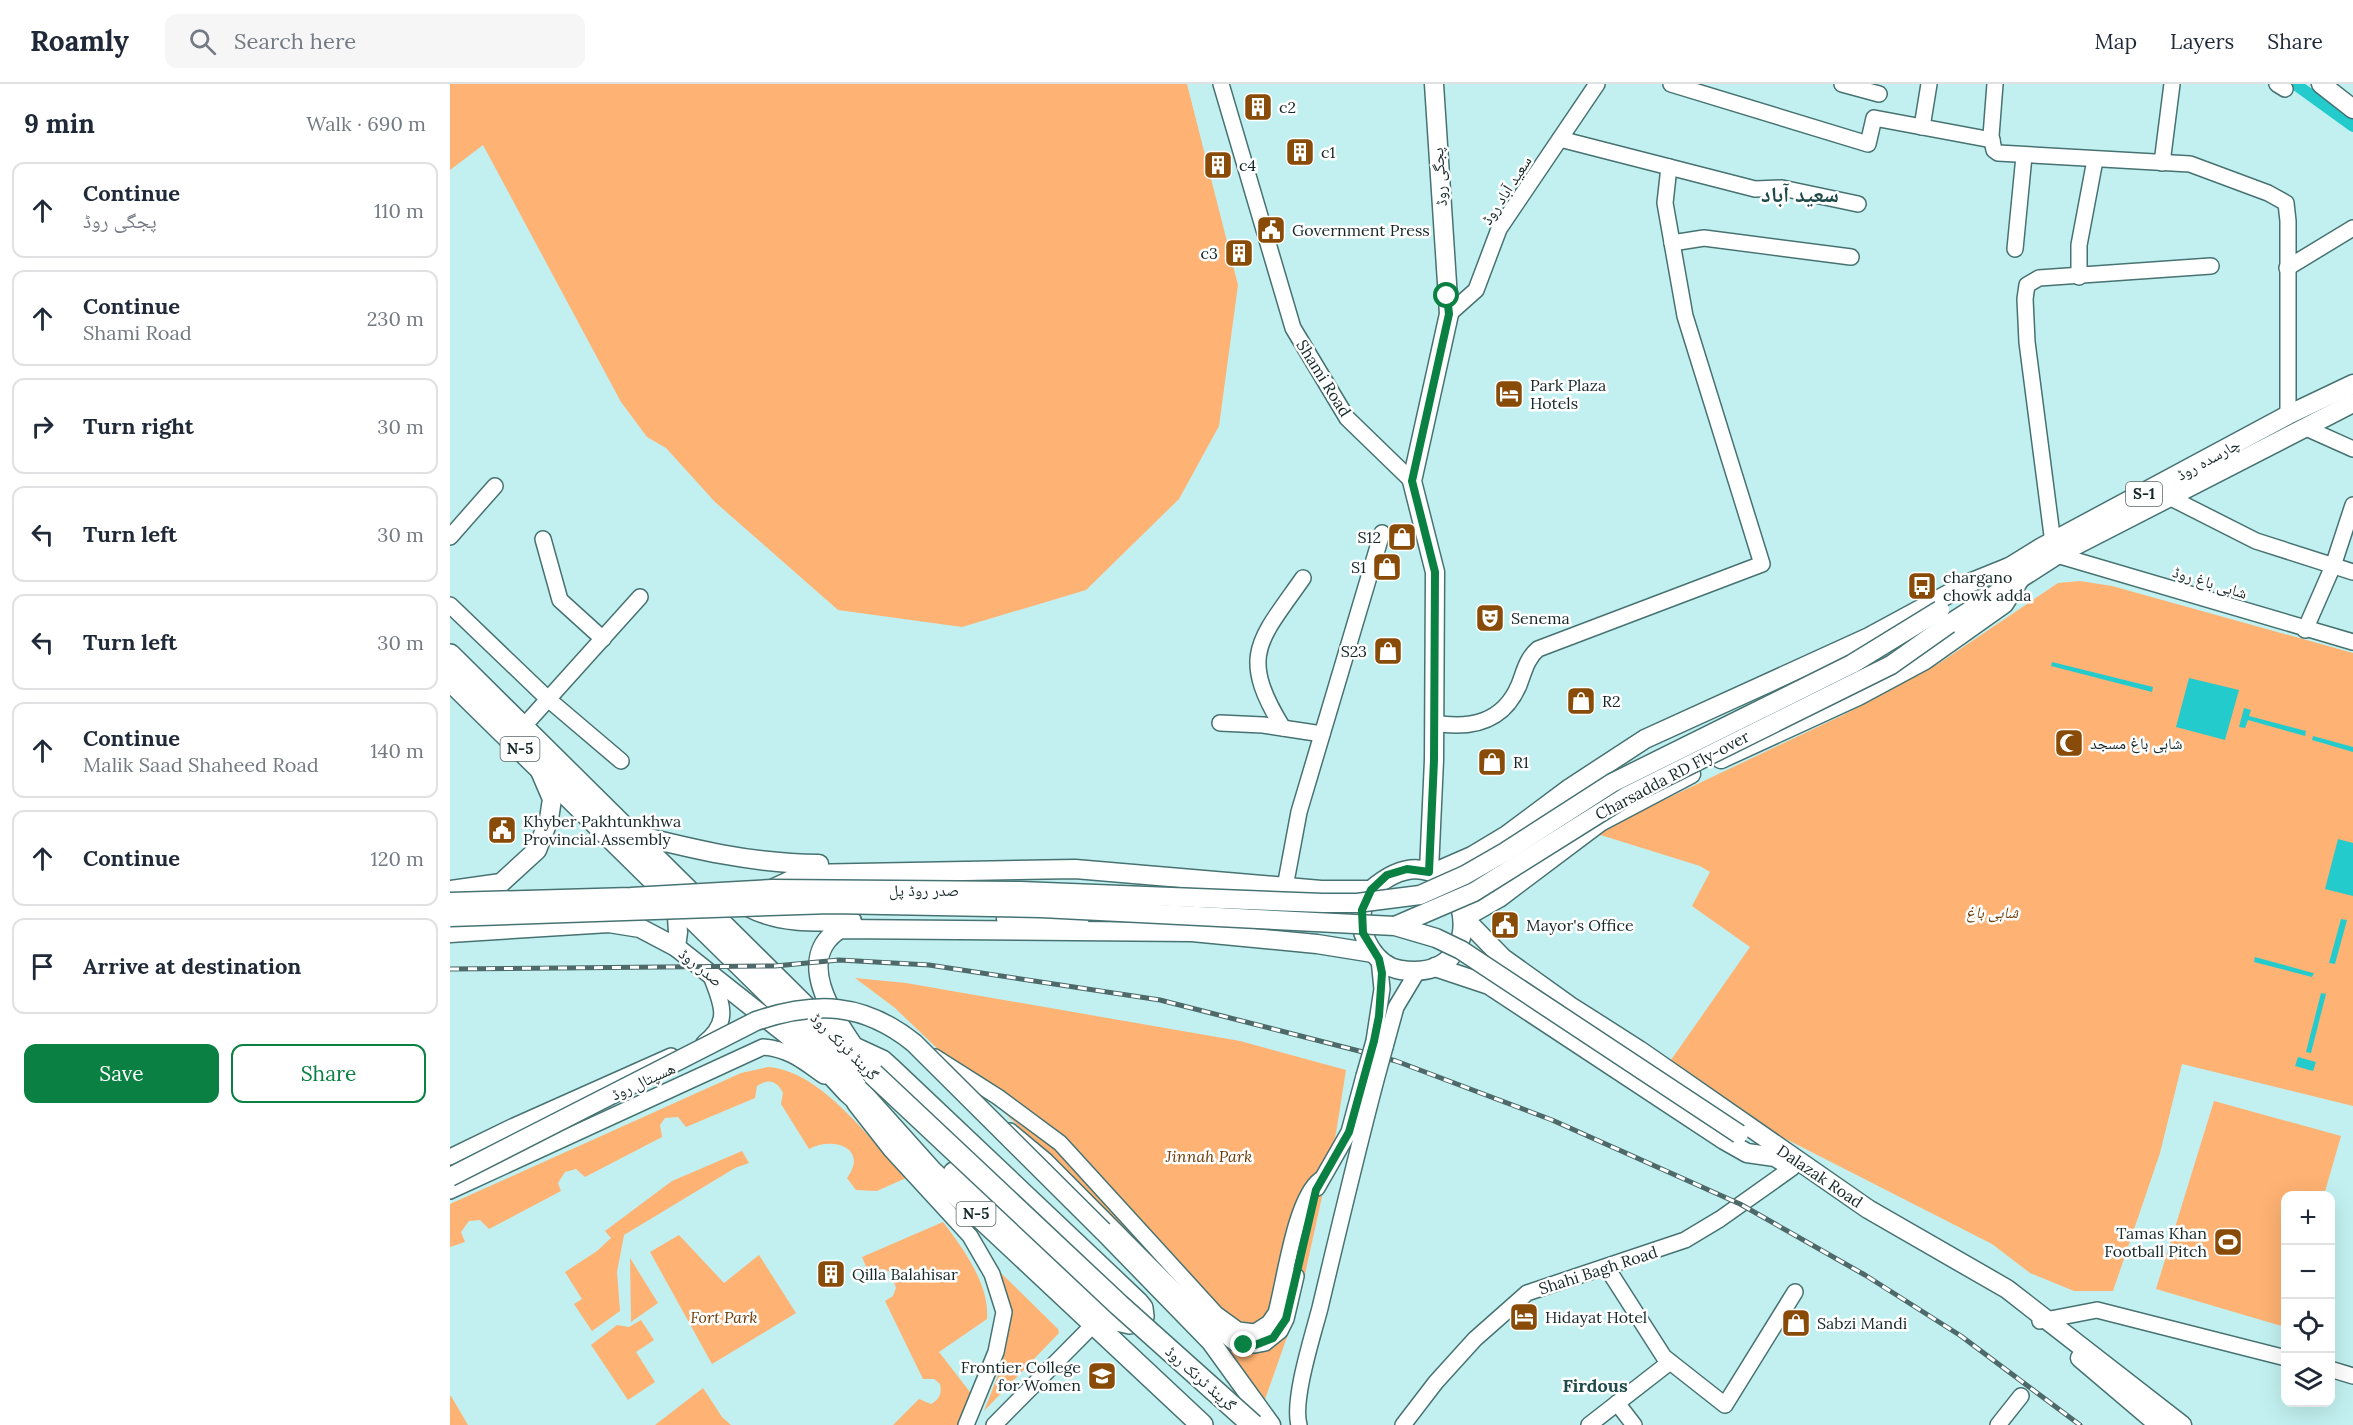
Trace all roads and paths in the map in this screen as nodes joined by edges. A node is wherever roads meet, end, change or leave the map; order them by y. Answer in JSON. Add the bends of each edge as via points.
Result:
{"nodes":[{"id":1,"x":1221,"y":84,"type":"edge"},
{"id":2,"x":1434,"y":84,"type":"edge"},
{"id":3,"x":1597,"y":84,"type":"edge"},
{"id":4,"x":1671,"y":84,"type":"edge"},
{"id":5,"x":1842,"y":84,"type":"edge"},
{"id":6,"x":1929,"y":84,"type":"edge"},
{"id":7,"x":1995,"y":84,"type":"edge"},
{"id":8,"x":2172,"y":84,"type":"edge"},
{"id":9,"x":2327,"y":86,"type":"edge"},
{"id":10,"x":1879,"y":94,"type":"dead end"},
{"id":11,"x":2353,"y":109,"type":"edge"},
{"id":12,"x":1922,"y":127,"type":"junction"},
{"id":13,"x":1560,"y":139,"type":"junction"},
{"id":14,"x":1992,"y":140,"type":"junction"},
{"id":15,"x":2024,"y":156,"type":"junction"},
{"id":16,"x":2094,"y":160,"type":"junction"},
{"id":17,"x":2162,"y":163,"type":"junction"},
{"id":18,"x":1669,"y":167,"type":"junction"},
{"id":19,"x":1858,"y":204,"type":"dead end"},
{"id":20,"x":2353,"y":228,"type":"edge"},
{"id":21,"x":1672,"y":243,"type":"junction"},
{"id":22,"x":2015,"y":249,"type":"dead end"},
{"id":23,"x":1851,"y":257,"type":"dead end"},
{"id":24,"x":2211,"y":266,"type":"dead end"},
{"id":25,"x":2287,"y":268,"type":"junction"},
{"id":26,"x":2079,"y":277,"type":"junction"},
{"id":27,"x":1449,"y":314,"type":"junction"},
{"id":28,"x":2353,"y":384,"type":"edge"},
{"id":29,"x":2353,"y":403,"type":"edge"},
{"id":30,"x":2288,"y":415,"type":"junction"},
{"id":31,"x":2306,"y":428,"type":"junction"},
{"id":32,"x":2353,"y":449,"type":"edge"},
{"id":33,"x":1412,"y":481,"type":"junction"},
{"id":34,"x":495,"y":486,"type":"dead end"},
{"id":35,"x":2171,"y":498,"type":"junction"},
{"id":36,"x":2353,"y":505,"type":"edge"},
{"id":37,"x":1382,"y":533,"type":"dead end"},
{"id":38,"x":450,"y":537,"type":"edge"},
{"id":39,"x":543,"y":539,"type":"dead end"},
{"id":40,"x":2051,"y":548,"type":"junction"},
{"id":41,"x":2333,"y":566,"type":"junction"},
{"id":42,"x":2353,"y":572,"type":"edge"},
{"id":43,"x":2015,"y":573,"type":"junction"},
{"id":44,"x":1303,"y":578,"type":"dead end"},
{"id":45,"x":640,"y":597,"type":"dead end"},
{"id":46,"x":450,"y":605,"type":"edge"},
{"id":47,"x":1944,"y":617,"type":"junction"},
{"id":48,"x":2305,"y":630,"type":"junction"},
{"id":49,"x":603,"y":639,"type":"junction"},
{"id":50,"x":2353,"y":642,"type":"edge"},
{"id":51,"x":450,"y":655,"type":"edge"},
{"id":52,"x":450,"y":680,"type":"edge"},
{"id":53,"x":548,"y":699,"type":"junction"},
{"id":54,"x":1220,"y":723,"type":"dead end"},
{"id":55,"x":1434,"y":723,"type":"junction"},
{"id":56,"x":523,"y":727,"type":"junction"},
{"id":57,"x":1283,"y":728,"type":"junction"},
{"id":58,"x":1322,"y":734,"type":"junction"},
{"id":59,"x":621,"y":761,"type":"dead end"},
{"id":60,"x":537,"y":766,"type":"junction"},
{"id":61,"x":630,"y":833,"type":"junction"},
{"id":62,"x":1431,"y":872,"type":"junction"},
{"id":63,"x":1208,"y":879,"type":"junction"},
{"id":64,"x":1259,"y":885,"type":"junction"},
{"id":65,"x":1284,"y":887,"type":"junction"},
{"id":66,"x":772,"y":889,"type":"junction"},
{"id":67,"x":450,"y":890,"type":"edge"},
{"id":68,"x":1371,"y":890,"type":"junction"},
{"id":69,"x":1398,"y":898,"type":"joint"},
{"id":70,"x":450,"y":902,"type":"edge"},
{"id":71,"x":676,"y":902,"type":"junction"},
{"id":72,"x":748,"y":907,"type":"junction"},
{"id":73,"x":450,"y":917,"type":"edge"},
{"id":74,"x":1464,"y":918,"type":"junction"},
{"id":75,"x":1395,"y":926,"type":"junction"},
{"id":76,"x":1192,"y":932,"type":"junction"},
{"id":77,"x":450,"y":933,"type":"edge"},
{"id":78,"x":1247,"y":938,"type":"junction"},
{"id":79,"x":676,"y":947,"type":"junction"},
{"id":80,"x":1376,"y":956,"type":"junction"},
{"id":81,"x":1435,"y":967,"type":"junction"},
{"id":82,"x":1417,"y":972,"type":"junction"},
{"id":83,"x":711,"y":976,"type":"junction"},
{"id":84,"x":836,"y":1021,"type":"junction"},
{"id":85,"x":1379,"y":1044,"type":"junction"},
{"id":86,"x":863,"y":1062,"type":"junction"},
{"id":87,"x":1370,"y":1078,"type":"junction"},
{"id":88,"x":847,"y":1093,"type":"junction"},
{"id":89,"x":998,"y":1126,"type":"junction"},
{"id":90,"x":900,"y":1138,"type":"junction"},
{"id":91,"x":450,"y":1157,"type":"edge"},
{"id":92,"x":1775,"y":1157,"type":"junction"},
{"id":93,"x":1792,"y":1168,"type":"junction"},
{"id":94,"x":450,"y":1177,"type":"edge"},
{"id":95,"x":1320,"y":1180,"type":"junction"},
{"id":96,"x":450,"y":1191,"type":"edge"},
{"id":97,"x":1607,"y":1268,"type":"junction"},
{"id":98,"x":1796,"y":1292,"type":"dead end"},
{"id":99,"x":2043,"y":1321,"type":"junction"},
{"id":100,"x":1093,"y":1325,"type":"junction"},
{"id":101,"x":2281,"y":1357,"type":"edge"},
{"id":102,"x":1670,"y":1362,"type":"junction"},
{"id":103,"x":2335,"y":1370,"type":"edge"},
{"id":104,"x":2353,"y":1376,"type":"edge"},
{"id":105,"x":2021,"y":1396,"type":"dead end"},
{"id":106,"x":1617,"y":1403,"type":"junction"},
{"id":107,"x":966,"y":1425,"type":"edge"},
{"id":108,"x":994,"y":1425,"type":"edge"},
{"id":109,"x":1202,"y":1425,"type":"edge"},
{"id":110,"x":1253,"y":1425,"type":"edge"},
{"id":111,"x":1271,"y":1425,"type":"edge"},
{"id":112,"x":1299,"y":1425,"type":"edge"},
{"id":113,"x":1403,"y":1425,"type":"edge"},
{"id":114,"x":1589,"y":1425,"type":"edge"},
{"id":115,"x":1634,"y":1425,"type":"edge"},
{"id":116,"x":1998,"y":1425,"type":"edge"},
{"id":117,"x":2159,"y":1425,"type":"edge"},
{"id":118,"x":2182,"y":1425,"type":"edge"}],
"edges":[{"from":1,"to":33,"type":"street","name":"Shami Road","via":[[1293,328],[1347,418]]},
{"from":2,"to":27,"type":"main road","name":"پجگی روڈ"},
{"from":3,"to":13,"type":"street","name":"سعید آباد روڈ"},
{"from":4,"to":12,"type":"street","via":[[1868,144],[1874,118]]},
{"from":5,"to":10,"type":"street"},
{"from":6,"to":12,"type":"street"},
{"from":7,"to":14,"type":"street"},
{"from":8,"to":17,"type":"street"},
{"from":9,"to":11,"type":"main road"},
{"from":12,"to":14,"type":"street"},
{"from":13,"to":18,"type":"street"},
{"from":13,"to":27,"type":"street","name":"سعید آباد روڈ","via":[[1499,229],[1476,290]]},
{"from":14,"to":15,"type":"street","via":[[1998,153]]},
{"from":15,"to":16,"type":"street"},
{"from":15,"to":22,"type":"street"},
{"from":16,"to":17,"type":"street"},
{"from":16,"to":26,"type":"street","via":[[2079,245]]},
{"from":17,"to":25,"type":"street","via":[[2190,164],[2282,199],[2288,221]]},
{"from":18,"to":19,"type":"street","via":[[1755,189],[1782,188]]},
{"from":18,"to":21,"type":"street","via":[[1665,203]]},
{"from":20,"to":25,"type":"street"},
{"from":21,"to":23,"type":"street","via":[[1704,238]]},
{"from":21,"to":55,"type":"street","via":[[1685,316],[1762,564],[1538,649],[1531,655],[1517,689],[1490,719],[1457,727]]},
{"from":24,"to":26,"type":"street"},
{"from":25,"to":30,"type":"street"},
{"from":26,"to":40,"type":"street","via":[[2039,278],[2027,285],[2025,299]]},
{"from":27,"to":33,"type":"main road","name":"پجگی روڈ"},
{"from":28,"to":30,"type":"main road","name":"چارسدہ روڈ","number":"S-1"},
{"from":29,"to":31,"type":"main road","name":"چارسدہ روڈ","number":"S-1"},
{"from":30,"to":40,"type":"main road","name":"چارسدہ روڈ","number":"S-1"},
{"from":31,"to":32,"type":"street"},
{"from":31,"to":35,"type":"main road","name":"چارسدہ روڈ","number":"S-1"},
{"from":33,"to":55,"type":"main road","via":[[1435,572]]},
{"from":34,"to":38,"type":"street"},
{"from":35,"to":40,"type":"main road","name":"چارسدہ روڈ","number":"S-1"},
{"from":35,"to":41,"type":"street","via":[[2256,542]]},
{"from":36,"to":41,"type":"street"},
{"from":37,"to":58,"type":"street"},
{"from":39,"to":49,"type":"street","via":[[560,600]]},
{"from":40,"to":43,"type":"main road","name":"چارسدہ روڈ","number":"S-1"},
{"from":40,"to":48,"type":"street","name":"شاہی باغ روڈ"},
{"from":41,"to":42,"type":"street"},
{"from":41,"to":48,"type":"street"},
{"from":43,"to":47,"type":"main road","name":"چارسدہ روڈ","number":"S-1"},
{"from":43,"to":62,"type":"main road","via":[[1966,584],[1869,637],[1645,739],[1507,835],[1472,856]]},
{"from":43,"to":74,"type":"main road","via":[[2004,603],[1925,660],[1630,805],[1592,828],[1499,898]]},
{"from":44,"to":57,"type":"street","via":[[1261,639],[1257,657],[1260,686]]},
{"from":45,"to":49,"type":"street"},
{"from":46,"to":53,"type":"street"},
{"from":47,"to":69,"type":"main road","name":"Charsadda RD Fly-over","bridge":true,"via":[[1612,783],[1465,875],[1420,895]]},
{"from":47,"to":75,"type":"main road","name":"Charsadda RD Fly-over","bridge":true,"via":[[1891,665],[1627,796],[1474,892]]},
{"from":48,"to":50,"type":"street","name":"شاہی باغ روڈ"},
{"from":49,"to":53,"type":"street"},
{"from":51,"to":56,"type":"highway","name":"گرینڈ ٹرنک روڈ","number":"N-5"},
{"from":52,"to":60,"type":"highway","name":"گرینڈ ٹرنک روڈ","number":"N-5"},
{"from":53,"to":56,"type":"street"},
{"from":53,"to":59,"type":"street"},
{"from":54,"to":57,"type":"street"},
{"from":55,"to":62,"type":"main road"},
{"from":56,"to":61,"type":"highway","name":"گرینڈ ٹرنک روڈ","number":"N-5"},
{"from":57,"to":58,"type":"street"},
{"from":58,"to":65,"type":"street","via":[[1299,812]]},
{"from":60,"to":67,"type":"main road","via":[[552,799],[537,850],[501,883]]},
{"from":60,"to":71,"type":"highway","name":"گرینڈ ٹرنک روڈ","number":"N-5"},
{"from":61,"to":63,"type":"main road","via":[[698,851],[782,864],[1148,864]]},
{"from":61,"to":86,"type":"highway","name":"گرینڈ ٹرنک روڈ","number":"N-5"},
{"from":62,"to":68,"type":"main road","via":[[1407,869],[1387,875]]},
{"from":62,"to":74,"type":"main road","via":[[1449,884],[1460,899]]},
{"from":63,"to":64,"type":"main road"},
{"from":63,"to":66,"type":"main road","via":[[1075,869],[804,874]]},
{"from":64,"to":65,"type":"main road"},
{"from":64,"to":78,"type":"main road","via":[[1265,899],[1265,914],[1259,928]]},
{"from":65,"to":68,"type":"main road"},
{"from":66,"to":69,"type":"main road","name":"صدر روڈ پل","bridge":true,"via":[[1020,891],[1323,903]]},
{"from":66,"to":70,"type":"main road","name":"صدر روڈ پل","bridge":true},
{"from":68,"to":80,"type":"main road","via":[[1362,910],[1363,933]]},
{"from":71,"to":79,"type":"main road"},
{"from":71,"to":90,"type":"highway","name":"گرینڈ ٹرنک روڈ","number":"N-5","via":[[794,1018]]},
{"from":72,"to":73,"type":"main road","name":"صدر روڈ پل","bridge":true},
{"from":72,"to":75,"type":"main road","name":"صدر روڈ پل","bridge":true,"via":[[831,904],[1041,908]]},
{"from":72,"to":76,"type":"main road","via":[[789,921],[1077,917],[1134,921]]},
{"from":74,"to":81,"type":"main road","via":[[1461,938],[1451,955]]},
{"from":74,"to":99,"type":"main road","name":"Dalazak Road","via":[[1503,957],[1570,1006],[1869,1209],[2007,1289]]},
{"from":75,"to":92,"type":"main road","bridge":true,"via":[[1461,950]]},
{"from":76,"to":78,"type":"main road"},
{"from":76,"to":84,"type":"main road","via":[[840,929],[820,956],[818,971]]},
{"from":77,"to":79,"type":"main road","name":"صدر روڈ","via":[[609,923],[640,928]]},
{"from":78,"to":80,"type":"main road","via":[[1317,944]]},
{"from":79,"to":83,"type":"main road","name":"صدر روڈ"},
{"from":80,"to":82,"type":"main road","via":[[1397,969]]},
{"from":80,"to":85,"type":"street","via":[[1382,989]]},
{"from":81,"to":82,"type":"main road"},
{"from":81,"to":92,"type":"main road","name":"Dalazak Road","via":[[1489,985],[1724,1140],[1747,1153]]},
{"from":82,"to":85,"type":"street"},
{"from":83,"to":88,"type":"main road","name":"صدر روڈ","via":[[810,1053]]},
{"from":83,"to":91,"type":"street","via":[[723,1007],[719,1030],[705,1043],[625,1075]]},
{"from":84,"to":86,"type":"main road"},
{"from":84,"to":95,"type":"street","via":[[860,1020],[888,1031],[988,1090],[1044,1129],[1079,1162],[1205,1303],[1238,1330],[1255,1332],[1276,1313],[1297,1225],[1309,1192]]},
{"from":85,"to":87,"type":"street","bridge":true},
{"from":86,"to":90,"type":"highway","via":[[882,1061],[892,1070],[1137,1302],[1143,1316],[1130,1323],[1117,1320],[936,1157]]},
{"from":86,"to":110,"type":"highway","name":"گرینڈ ٹرنک روڈ","number":"N-5","bridge":true,"via":[[1119,1305]]},
{"from":87,"to":95,"type":"street","via":[[1349,1132]]},
{"from":87,"to":112,"type":"street","via":[[1297,1410]]},
{"from":88,"to":90,"type":"main road","name":"صدر روڈ"},
{"from":88,"to":96,"type":"street","name":"ھسپتال روڈ","via":[[793,1053],[763,1047]]},
{"from":88,"to":107,"type":"street","name":"ھسپتال روڈ","via":[[891,1150],[970,1236],[992,1274],[1004,1312],[1003,1322],[996,1352]]},
{"from":89,"to":94,"type":"main road","bridge":true,"via":[[899,1031],[842,1008],[797,1008],[756,1021]]},
{"from":89,"to":95,"type":"street","via":[[1028,1143],[1197,1312],[1226,1337],[1244,1345],[1265,1342],[1280,1331],[1286,1319]]},
{"from":89,"to":111,"type":"main road","bridge":true,"via":[[1211,1342]]},
{"from":90,"to":100,"type":"highway","name":"گرینڈ ٹرنک روڈ","number":"N-5"},
{"from":92,"to":93,"type":"main road","name":"Dalazak Road"},
{"from":93,"to":97,"type":"street","name":"Shahi Bagh Road","via":[[1685,1240]]},
{"from":93,"to":99,"type":"main road","name":"Dalazak Road"},
{"from":97,"to":102,"type":"street"},
{"from":97,"to":113,"type":"street","name":"Shahi Bagh Road","via":[[1527,1293],[1475,1339]]},
{"from":98,"to":102,"type":"street","via":[[1725,1405]]},
{"from":99,"to":101,"type":"street","via":[[2097,1310]]},
{"from":99,"to":117,"type":"main road","name":"Dalazak Road"},
{"from":99,"to":118,"type":"main road","name":"Dalazak Road"},
{"from":100,"to":108,"type":"street"},
{"from":100,"to":109,"type":"highway","name":"گرینڈ ٹرنک روڈ","number":"N-5"},
{"from":102,"to":106,"type":"street"},
{"from":103,"to":104,"type":"street"},
{"from":105,"to":116,"type":"street"},
{"from":106,"to":114,"type":"street"},
{"from":106,"to":115,"type":"street"}]}
